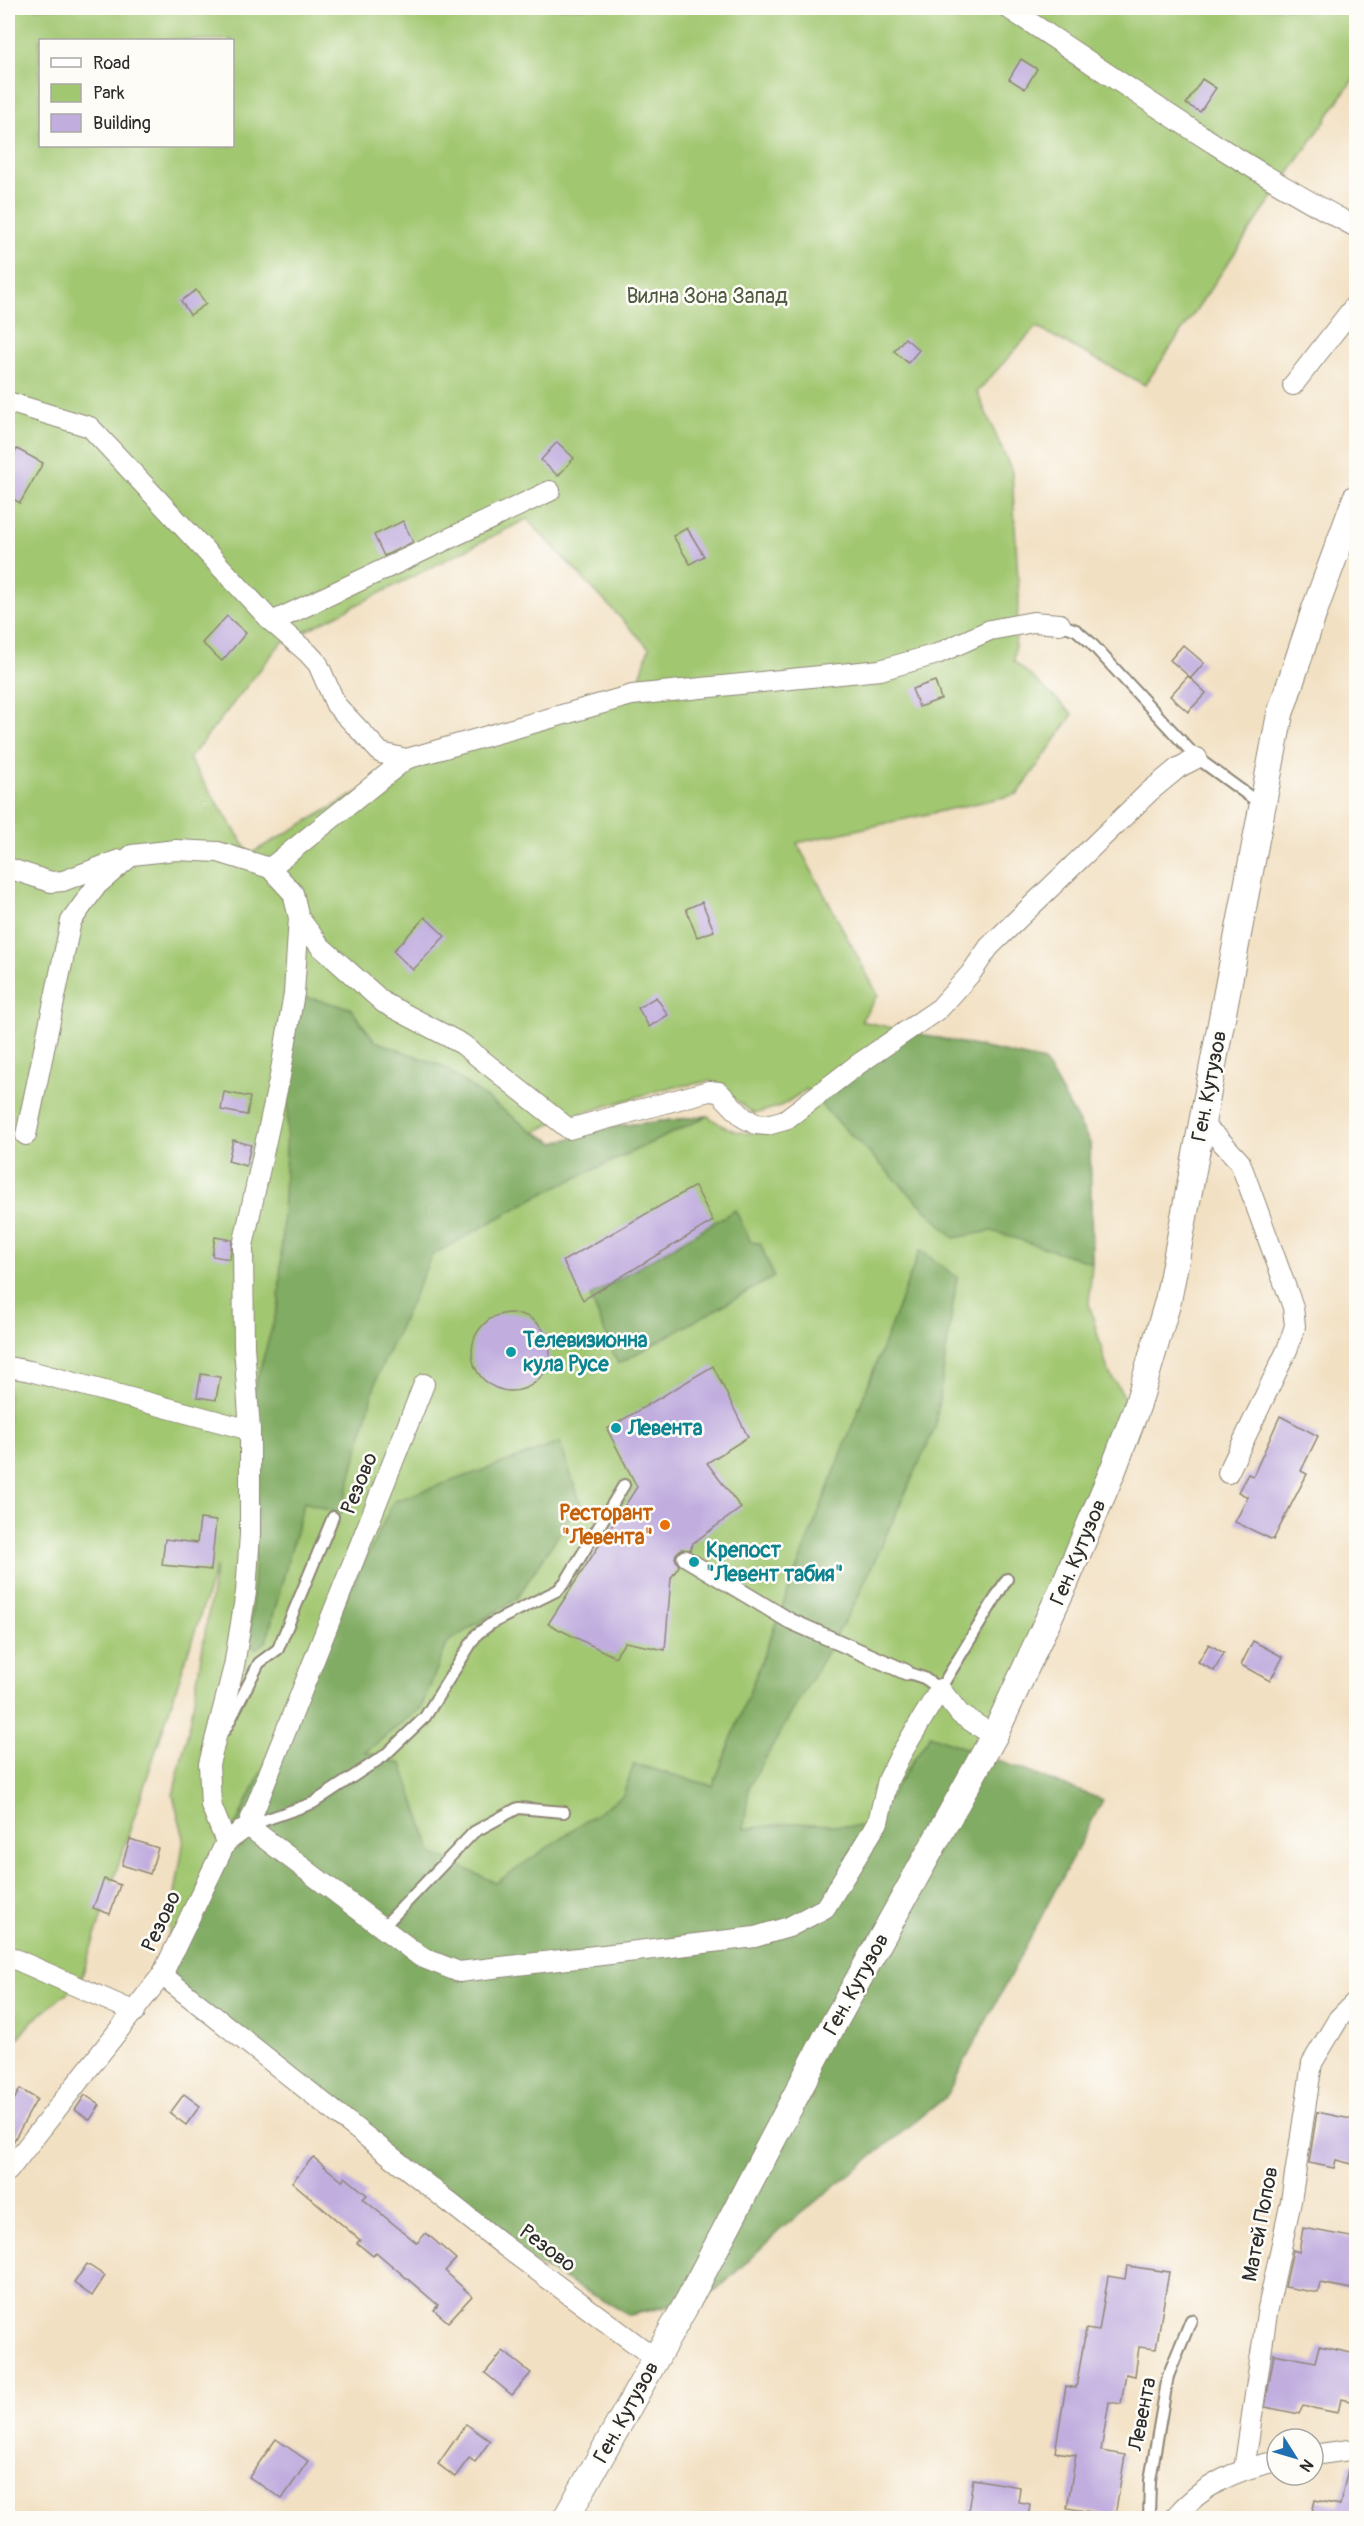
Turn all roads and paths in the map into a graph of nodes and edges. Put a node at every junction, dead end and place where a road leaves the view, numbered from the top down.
1 (1008, 8) edge
2 (1356, 228) edge
3 (1356, 304) edge
4 (1293, 385) dead end
5 (8, 402) edge
6 (550, 491) dead end
7 (1356, 498) edge
8 (272, 622) junction
9 (1060, 624) joint
10 (1197, 758) junction
11 (406, 759) junction
12 (1263, 806) junction
13 (132, 855) junction
14 (8, 868) edge
15 (270, 868) junction
16 (299, 918) junction
17 (1202, 1125) junction
18 (26, 1135) dead end
19 (8, 1367) edge
20 (424, 1384) dead end
21 (250, 1430) junction
22 (1228, 1473) dead end
23 (624, 1485) dead end
24 (333, 1517) dead end
25 (685, 1558) dead end
26 (1007, 1579) dead end
27 (906, 1672) joint
28 (940, 1689) junction
29 (994, 1736) junction
30 (209, 1764) junction
31 (564, 1812) dead end
32 (248, 1826) junction
33 (226, 1842) junction
34 (382, 1928) junction
35 (8, 1956) edge
36 (162, 1975) junction
37 (1356, 2001) edge
38 (135, 2012) junction
39 (8, 2171) edge
40 (1191, 2320) dead end
41 (656, 2359) junction
42 (1356, 2449) edge
43 (1325, 2453) edge
44 (1265, 2464) edge
45 (1244, 2470) junction
46 (566, 2518) edge
47 (1149, 2518) edge
48 (1174, 2518) edge

1 - 2 street
3 - 4 street
5 - 8 street
6 - 8 street
7 - 12 street, Ген. Кутузов
8 - 11 street
9 - 10 lane
9 - 11 street
10 - 12 lane
10 - 16 street
11 - 15 street
12 - 17 street, Ген. Кутузов
13 - 14 street
13 - 15 street
13 - 18 street
15 - 16 street
16 - 21 street
17 - 22 street
17 - 29 street, Ген. Кутузов
19 - 21 street
20 - 32 street, Резово
21 - 30 street
23 - 32 lane
24 - 30 lane
25 - 27 street
26 - 28 lane
27 - 28 lane
28 - 29 street
28 - 34 street
29 - 41 street, Ген. Кутузов
30 - 33 street
31 - 34 lane
32 - 33 street, Резово
32 - 34 street
33 - 36 street, Резово
35 - 38 street
36 - 38 street
36 - 41 street, Резово
37 - 45 street, Матей Попов
38 - 39 street
40 - 47 lane, Левента
41 - 46 street, Ген. Кутузов
42 - 43 street
44 - 45 street
45 - 48 street

